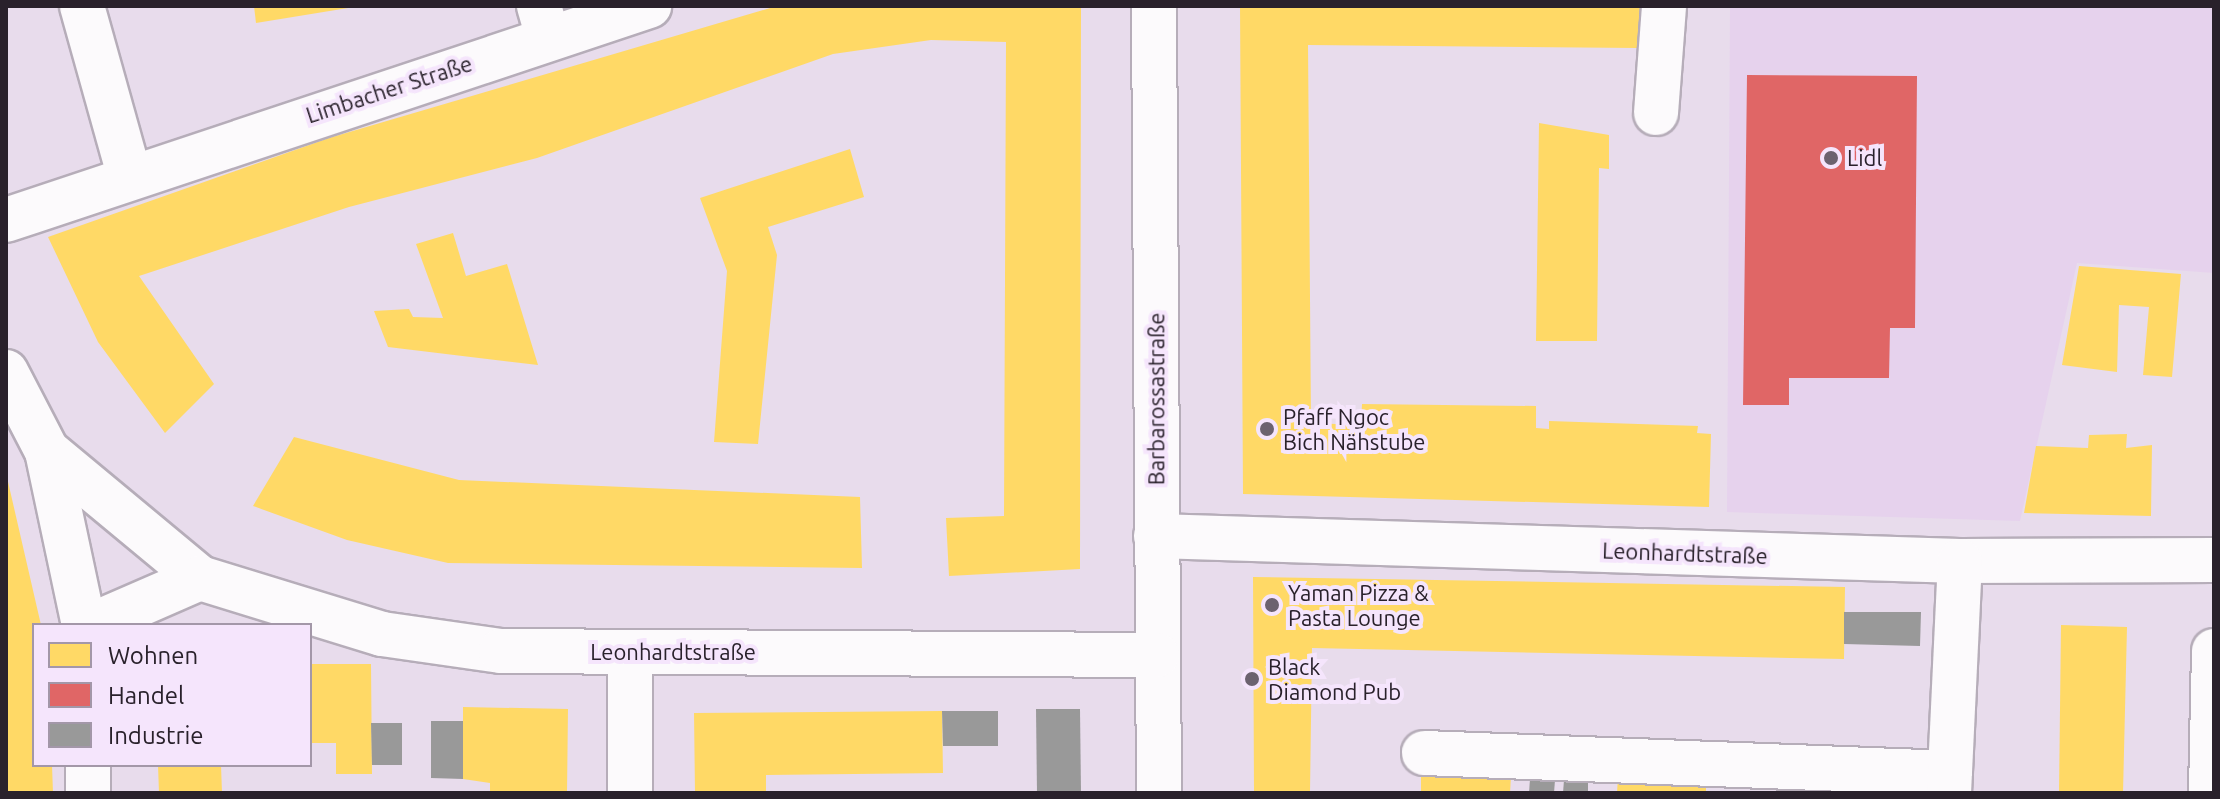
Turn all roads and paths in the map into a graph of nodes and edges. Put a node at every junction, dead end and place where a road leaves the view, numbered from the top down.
1 (82, 6) edge
2 (649, 6) edge
3 (1154, 6) edge
4 (1664, 6) edge
5 (544, 22) edge
6 (1656, 113) dead end
7 (124, 158) junction
8 (6, 220) edge
9 (6, 372) edge
10 (47, 451) junction
11 (1156, 536) junction
12 (2214, 560) edge
13 (1960, 561) junction
14 (200, 578) junction
15 (84, 623) edge
16 (97, 623) edge
17 (2214, 651) edge
18 (630, 654) junction
19 (1157, 655) junction
20 (1424, 753) dead end
21 (88, 767) edge
22 (1950, 783) edge
23 (88, 793) edge
24 (630, 793) edge
25 (1159, 793) edge
26 (2211, 793) edge

1 - 7 street
2 - 5 street, Limbacher Straße
3 - 11 street, Barbarossastraße
4 - 6 street
5 - 7 street, Limbacher Straße
7 - 8 street, Limbacher Straße
9 - 10 street
10 - 14 street, Leonhardtstraße
10 - 15 street
11 - 13 street, Leonhardtstraße
11 - 19 street, Barbarossastraße
12 - 13 street, Leonhardtstraße
13 - 22 street
14 - 16 street
14 - 18 street, Leonhardtstraße
17 - 26 street
18 - 19 street, Leonhardtstraße
18 - 24 street
19 - 25 street, Barbarossastraße
20 - 22 street
21 - 23 street

